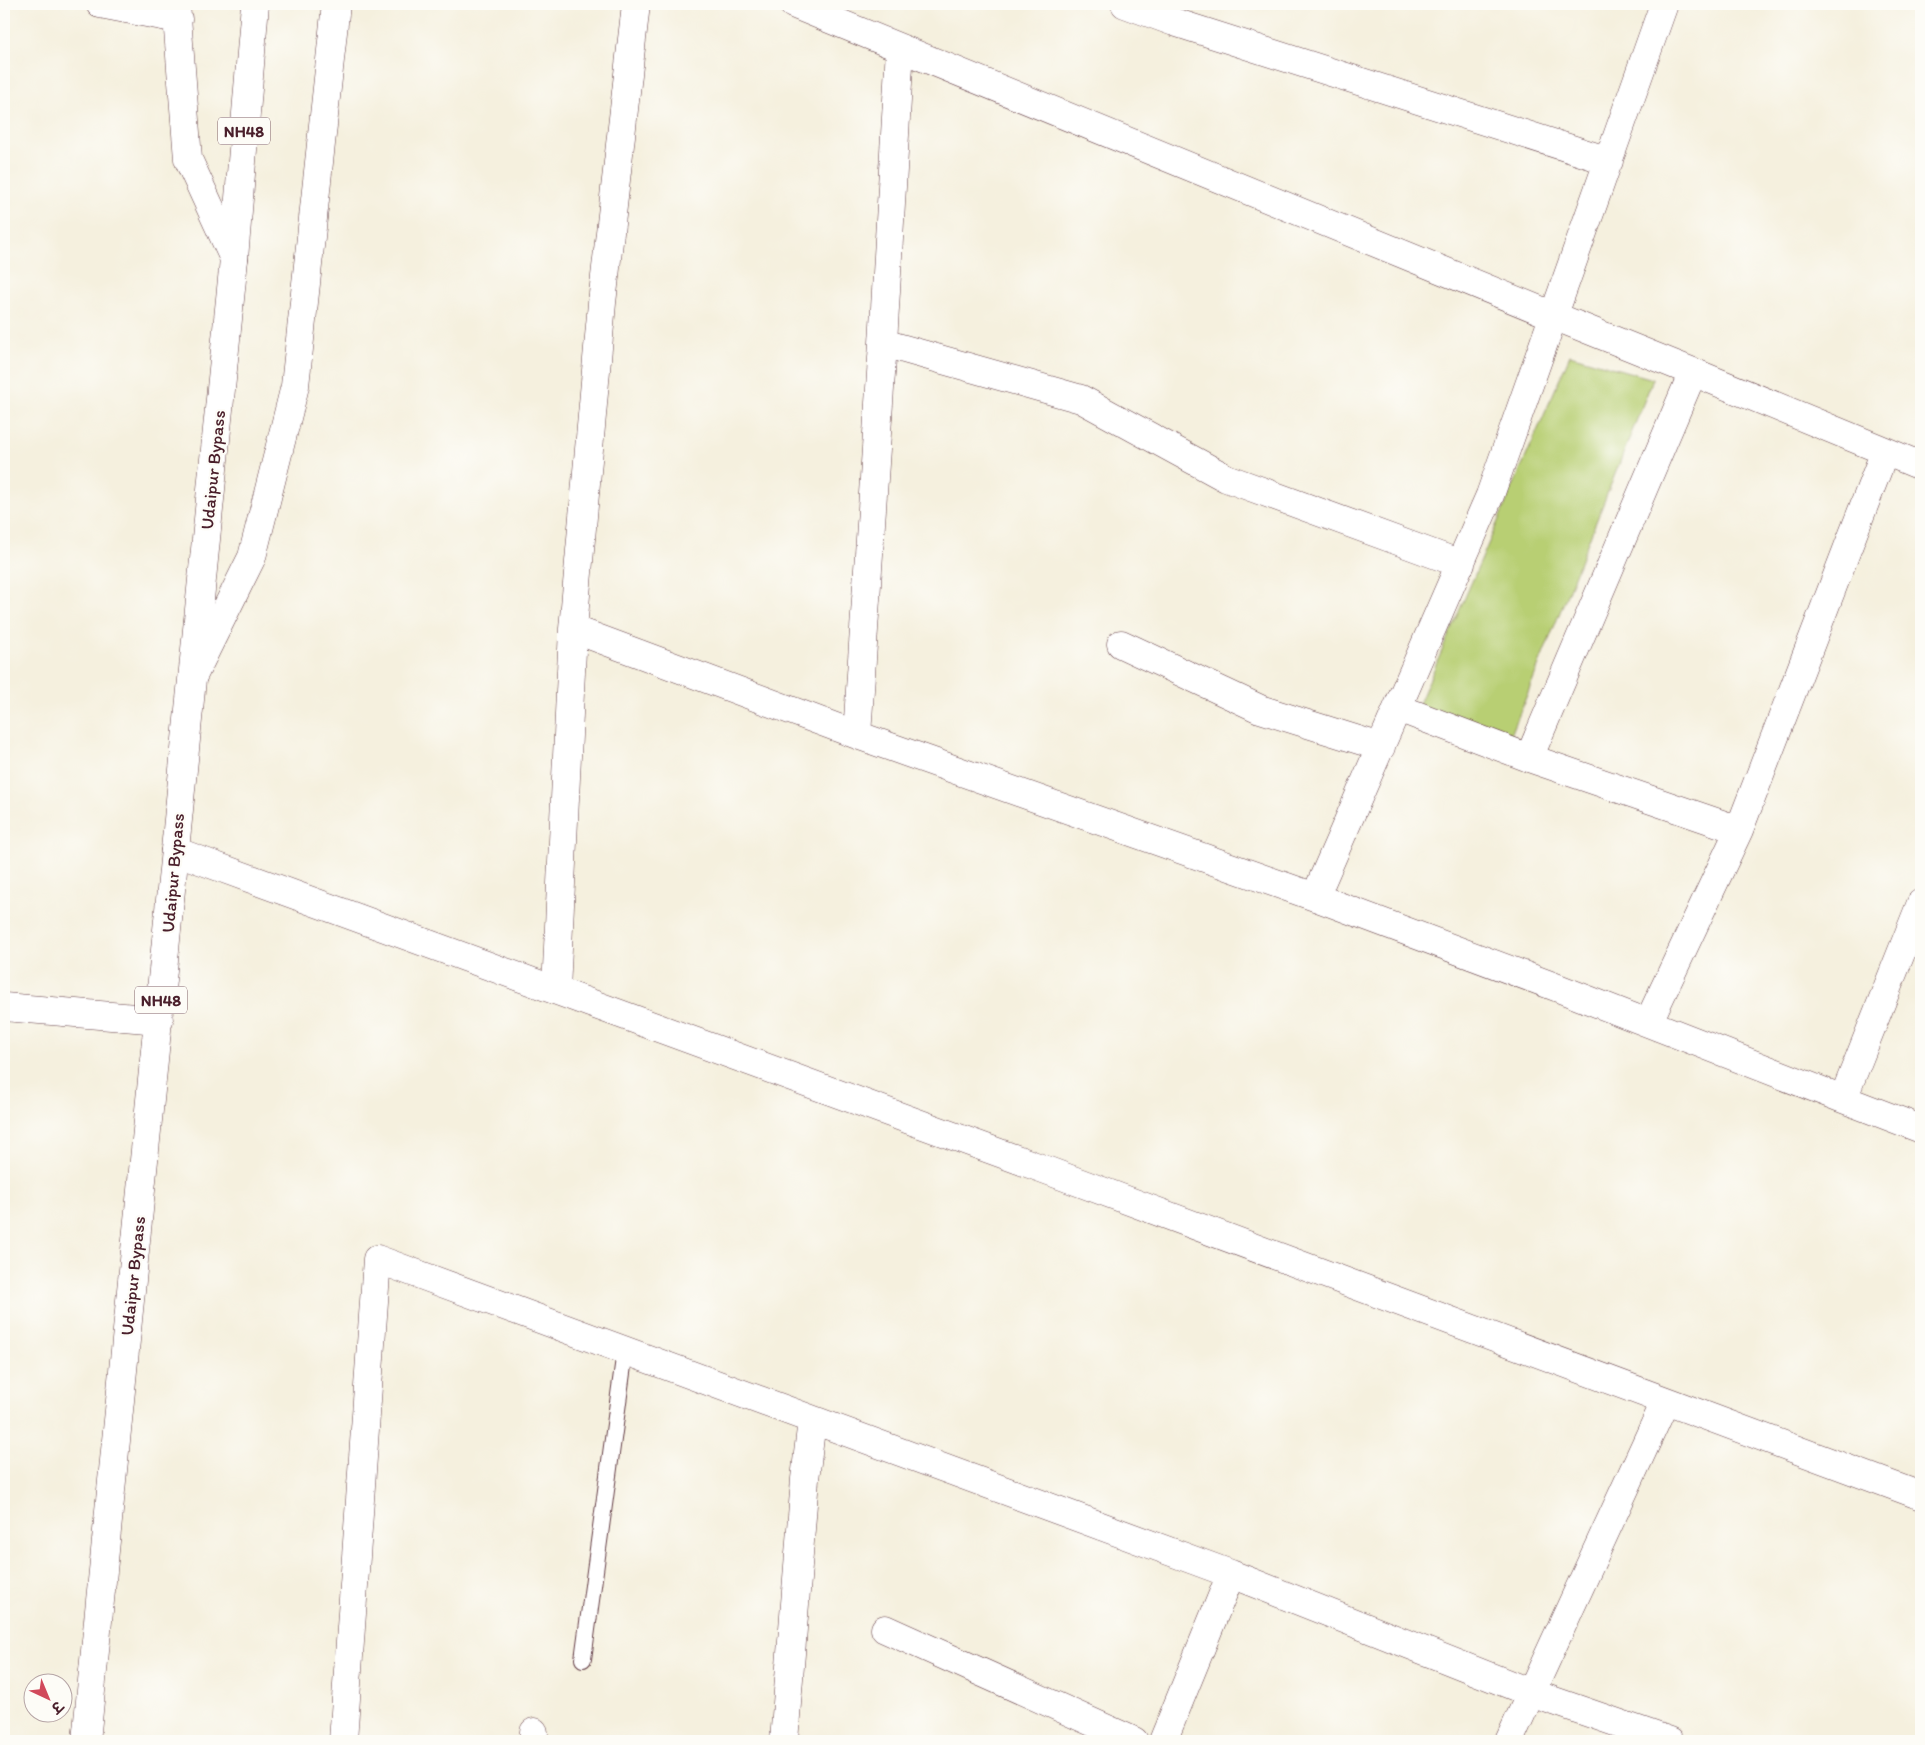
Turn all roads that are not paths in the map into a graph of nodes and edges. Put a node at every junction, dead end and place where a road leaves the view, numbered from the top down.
1 (100, 4) edge
2 (255, 4) edge
3 (336, 4) edge
4 (636, 4) edge
5 (793, 4) edge
6 (1125, 4) edge
7 (1664, 4) edge
8 (177, 12) edge
9 (850, 14) edge
10 (900, 48) junction
11 (1609, 161) junction
12 (234, 259) junction
13 (1554, 316) junction
14 (883, 343) junction
15 (1693, 372) junction
16 (1885, 451) junction
17 (1921, 466) edge
18 (1461, 564) junction
19 (573, 629) junction
20 (1121, 644) dead end
21 (192, 678) junction
22 (1398, 708) junction
23 (857, 735) junction
24 (1381, 747) junction
25 (1529, 758) junction
26 (1739, 830) junction
27 (175, 851) junction
28 (1315, 898) junction
29 (1921, 904) edge
30 (556, 990) junction
31 (4, 1007) edge
32 (159, 1020) junction
33 (1648, 1023) junction
34 (1844, 1100) junction
35 (1921, 1129) edge
36 (625, 1351) junction
37 (1665, 1402) junction
38 (812, 1420) junction
39 (1921, 1496) edge
40 (1231, 1574) junction
41 (886, 1629) dead end
42 (583, 1659) dead end
43 (1531, 1693) junction
44 (86, 1741) edge
45 (343, 1741) edge
46 (784, 1741) edge
47 (1134, 1741) edge
48 (1163, 1741) edge
49 (1509, 1741) edge
50 (1670, 1741) edge

1 - 8 main road
2 - 12 main road, Udaipur Bypass / NH48
3 - 21 main road
4 - 19 main road
5 - 9 main road
6 - 11 main road
7 - 11 main road
8 - 12 main road
9 - 10 main road
10 - 13 main road
10 - 14 main road
11 - 13 main road
12 - 21 main road, Udaipur Bypass / NH48
13 - 15 main road
13 - 18 main road
14 - 18 main road
14 - 23 main road
15 - 16 main road
15 - 25 main road
16 - 17 main road
16 - 26 main road
18 - 22 main road
19 - 23 main road
19 - 30 main road
20 - 24 main road
21 - 27 main road, Udaipur Bypass / NH48
22 - 24 main road
22 - 25 main road
23 - 28 main road
24 - 28 main road
25 - 26 main road
26 - 33 main road
27 - 30 main road
27 - 32 main road, Udaipur Bypass / NH48
28 - 33 main road
29 - 34 main road
30 - 37 main road
31 - 32 main road
32 - 44 main road, Udaipur Bypass / NH48
33 - 34 main road
34 - 35 main road
36 - 38 main road
36 - 42 lane
36 - 45 main road
37 - 39 main road
37 - 43 main road
38 - 40 main road
38 - 46 main road
40 - 43 main road
40 - 48 main road
41 - 47 main road
43 - 49 main road
43 - 50 main road

